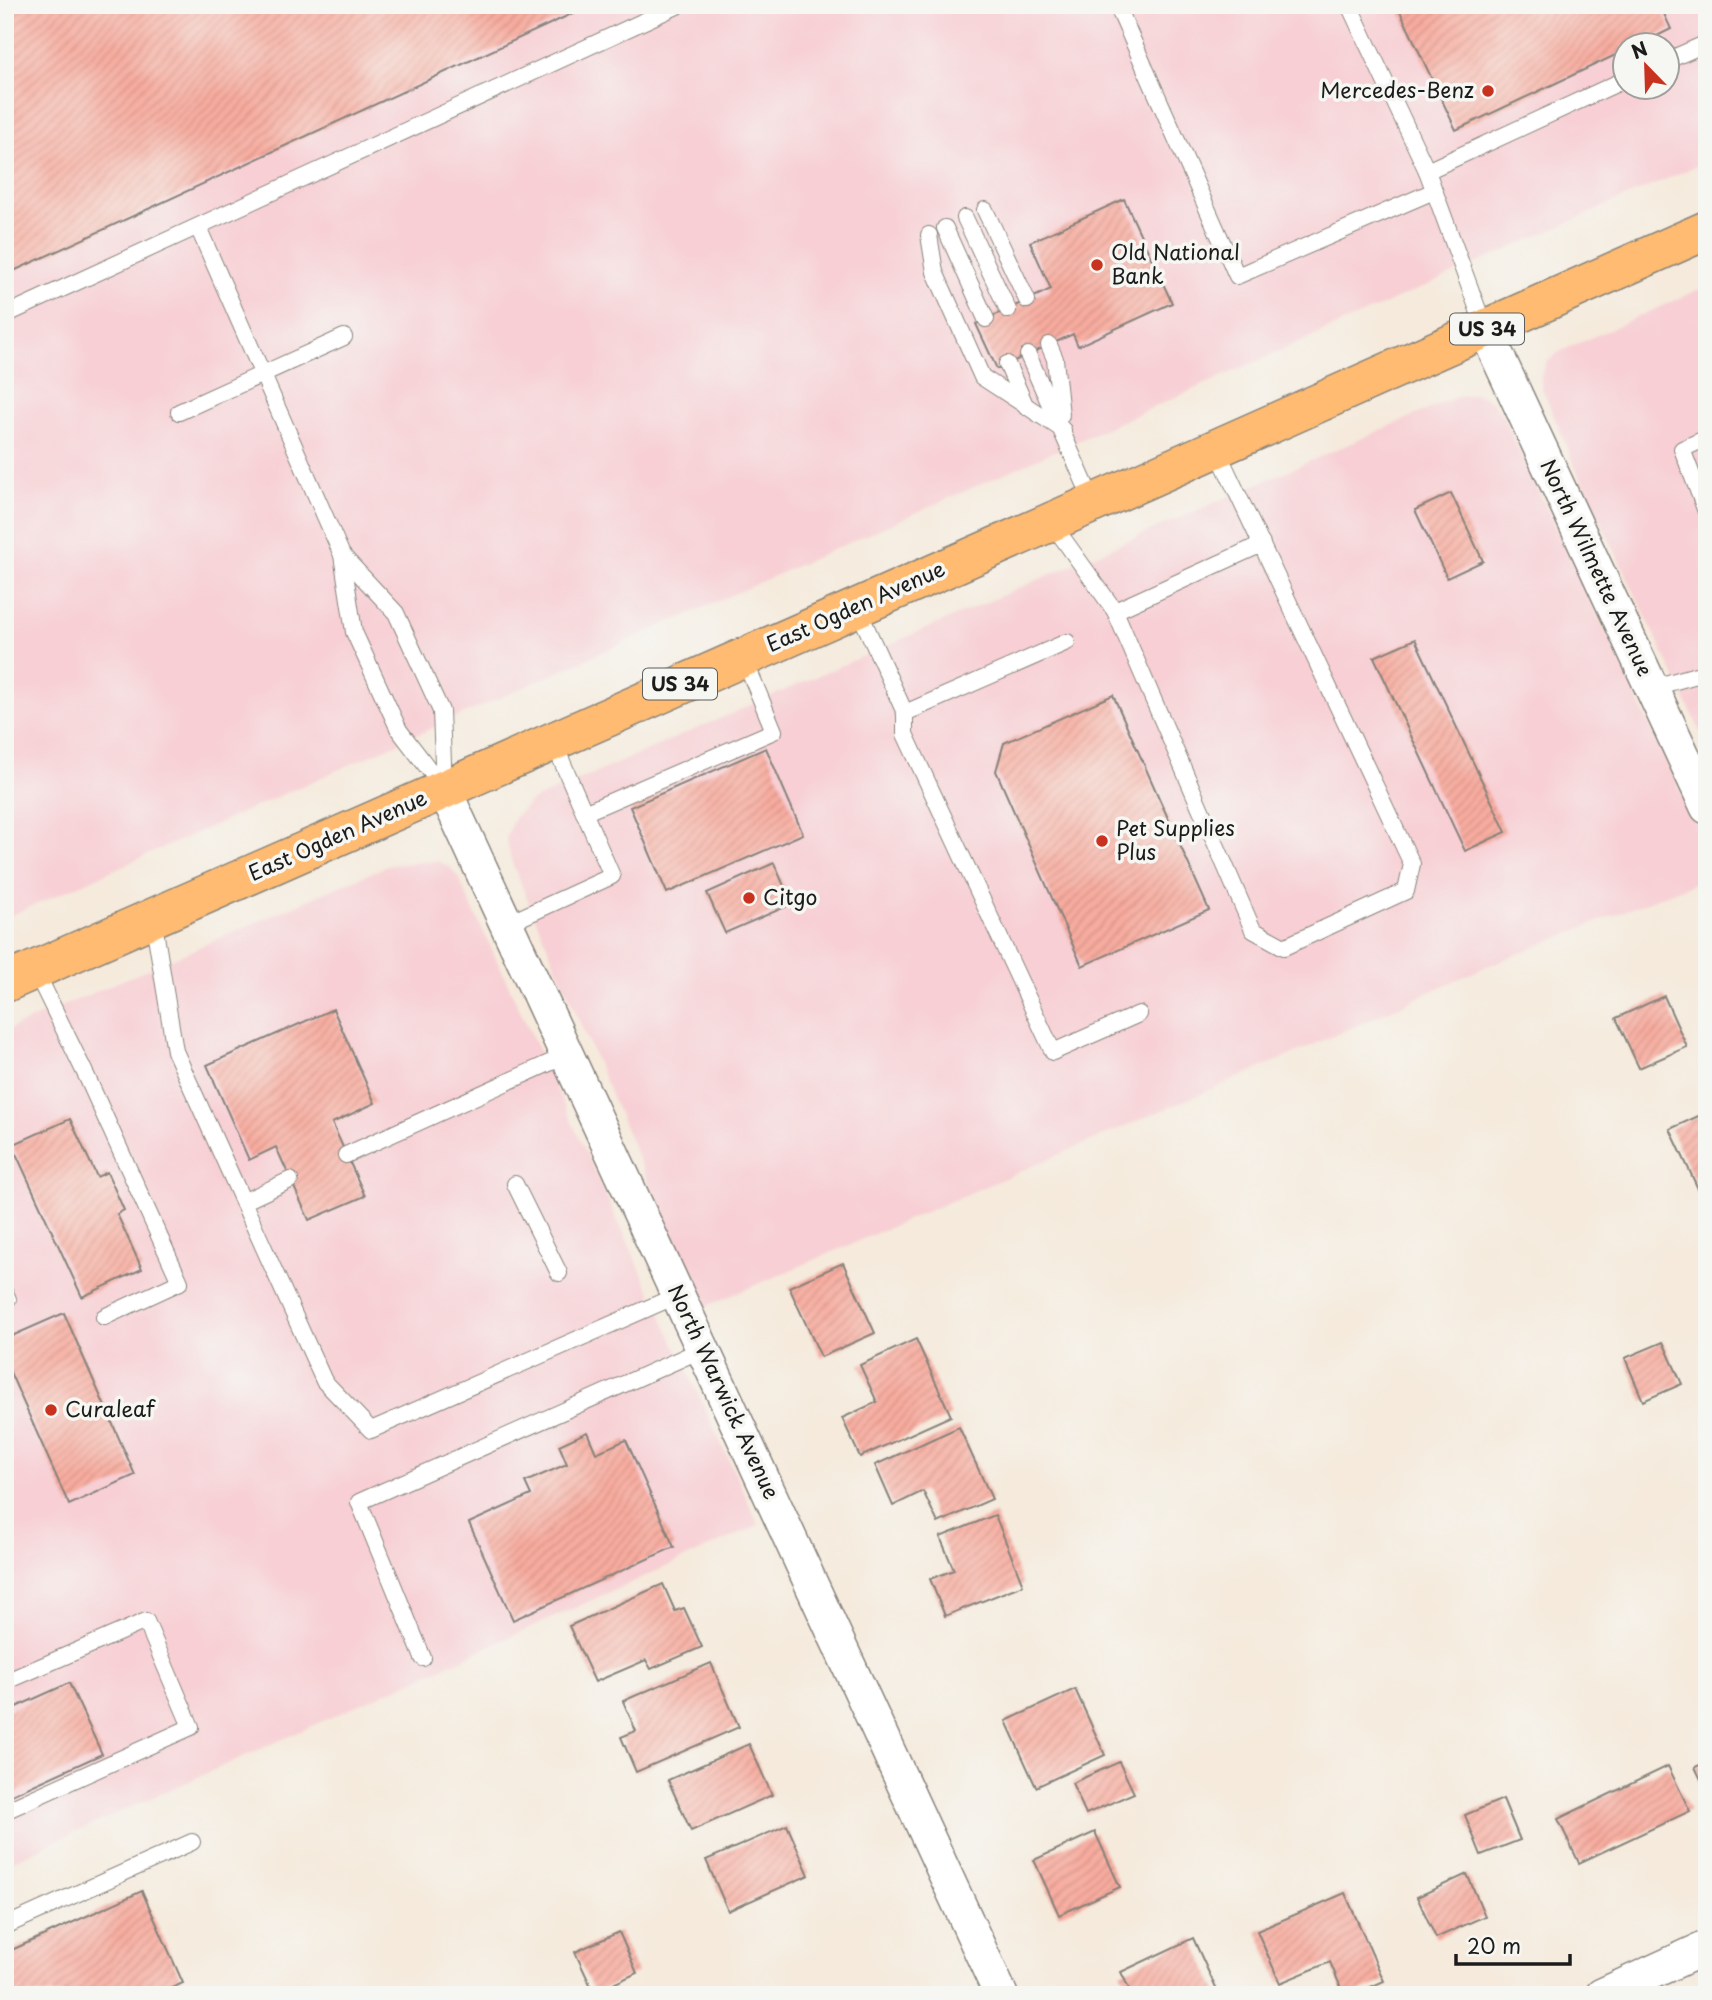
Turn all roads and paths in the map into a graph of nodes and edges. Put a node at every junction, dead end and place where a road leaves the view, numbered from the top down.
1 (679, 5) edge
2 (1117, 5) edge
3 (1349, 5) edge
4 (1707, 43) edge
5 (1680, 55) edge
6 (1610, 87) edge
7 (1427, 170) junction
8 (1434, 191) junction
9 (985, 209) dead end
10 (965, 218) dead end
11 (198, 227) junction
12 (945, 228) dead end
13 (1707, 230) edge
14 (929, 235) dead end
15 (1027, 300) dead end
16 (1008, 310) dead end
17 (5, 316) edge
18 (986, 319) dead end
19 (1485, 329) junction
20 (344, 337) dead end
21 (1049, 345) dead end
22 (1028, 355) dead end
23 (1007, 364) dead end
24 (263, 374) junction
25 (1027, 409) junction
26 (179, 411) dead end
27 (1063, 430) junction
28 (1707, 439) edge
29 (1216, 447) junction
30 (1093, 502) junction
31 (1707, 514) edge
32 (1051, 522) junction
33 (1262, 544) junction
34 (342, 555) junction
35 (857, 607) junction
36 (1115, 611) junction
37 (1067, 642) dead end
38 (743, 656) junction
39 (1707, 672) edge
40 (1651, 688) junction
41 (905, 713) junction
42 (553, 741) junction
43 (444, 789) junction
44 (1707, 807) edge
45 (584, 813) junction
46 (153, 917) junction
47 (507, 924) junction
48 (20, 976) edge
49 (1139, 1014) dead end
50 (567, 1055) junction
51 (346, 1155) dead end
52 (290, 1180) dead end
53 (515, 1184) dead end
54 (243, 1202) junction
55 (559, 1273) dead end
56 (678, 1295) junction
57 (104, 1317) dead end
58 (703, 1349) junction
59 (423, 1658) dead end
60 (5, 1682) edge
61 (5, 1811) edge
62 (192, 1842) dead end
63 (5, 1926) edge
64 (1707, 1947) edge
65 (1001, 1995) edge
66 (1602, 1995) edge

1 - 11 lane
2 - 8 lane
3 - 7 lane
4 - 5 lane
6 - 7 lane
7 - 8 lane
8 - 19 lane
9 - 15 lane
10 - 16 lane
11 - 17 lane
11 - 24 lane
12 - 18 lane
13 - 19 main road, East Ogden Avenue / US 34
14 - 25 lane
19 - 29 main road, East Ogden Avenue / US 34
19 - 40 street, North Wilmette Avenue
20 - 24 lane
21 - 27 lane
22 - 27 lane
23 - 25 lane
24 - 26 lane
24 - 34 lane
25 - 27 lane
27 - 30 lane
28 - 31 lane
29 - 30 main road, East Ogden Avenue / US 34
29 - 33 lane
30 - 32 main road, East Ogden Avenue / US 34
32 - 35 main road, East Ogden Avenue / US 34
32 - 36 lane
33 - 36 lane
33 - 36 lane
34 - 43 lane
34 - 43 lane
35 - 38 main road, East Ogden Avenue / US 34
35 - 41 lane
37 - 41 lane
38 - 42 main road, East Ogden Avenue / US 34
38 - 45 lane
39 - 40 lane
40 - 44 street, North Wilmette Avenue
41 - 49 lane
42 - 43 main road, East Ogden Avenue / US 34
42 - 45 lane
43 - 46 main road, East Ogden Avenue / US 34
43 - 47 street, North Warwick Avenue
45 - 47 lane
46 - 48 main road, East Ogden Avenue / US 34
46 - 54 lane
47 - 50 street, North Warwick Avenue
48 - 57 lane
50 - 51 lane
50 - 56 street, North Warwick Avenue
52 - 54 lane
53 - 55 lane
54 - 56 lane
56 - 58 street, North Warwick Avenue
58 - 59 lane
58 - 65 street, North Warwick Avenue
60 - 61 lane
62 - 63 lane
64 - 66 street

